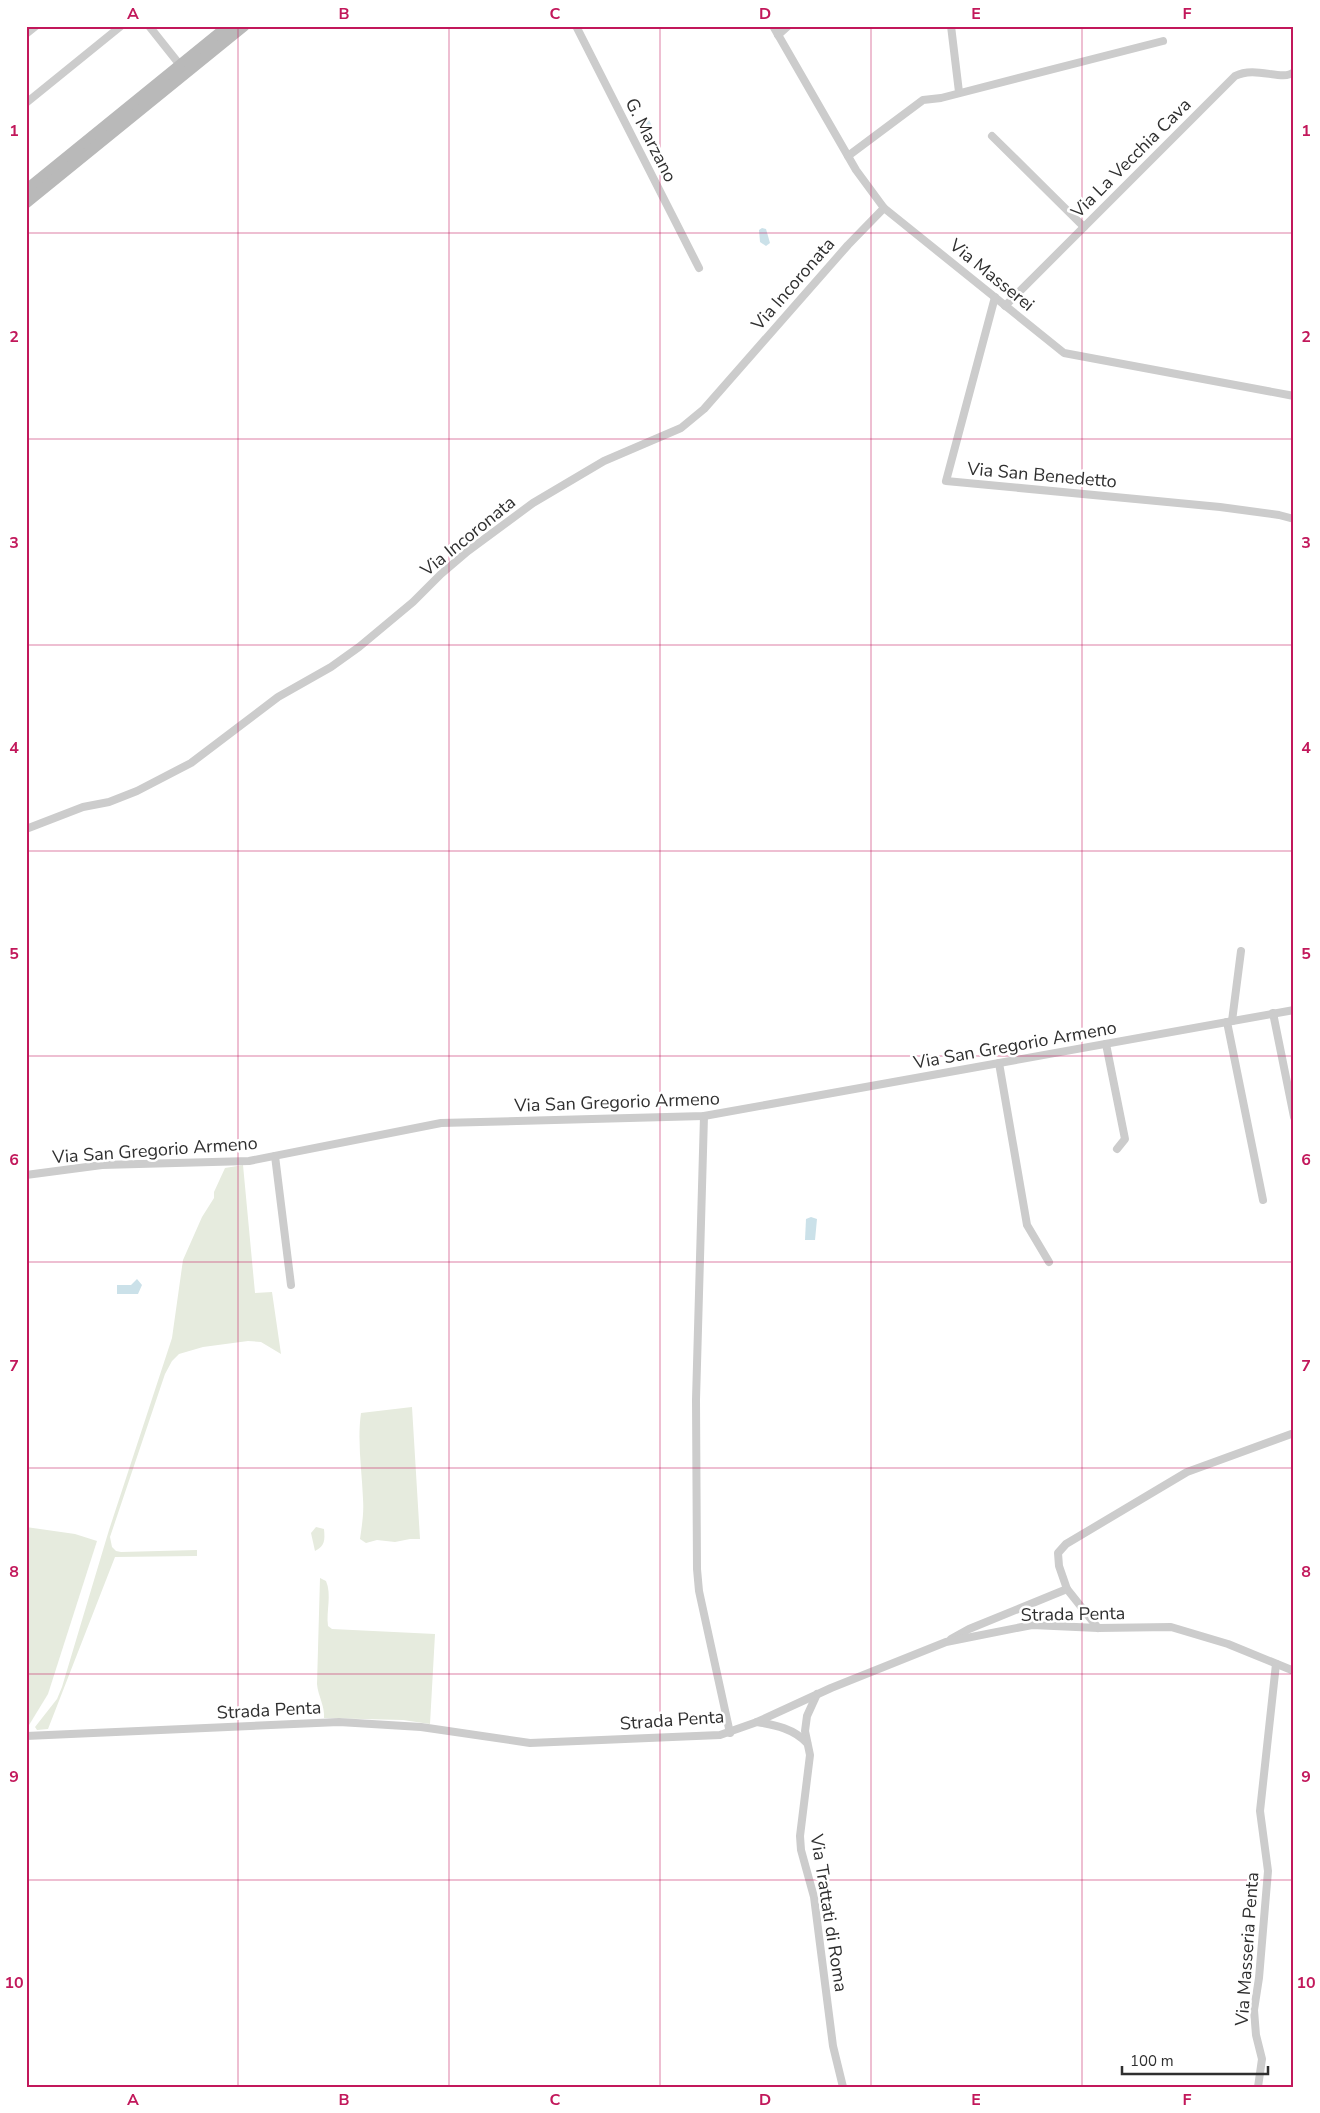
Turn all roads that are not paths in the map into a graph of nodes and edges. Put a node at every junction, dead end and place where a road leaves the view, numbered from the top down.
1 (36, 26) edge
2 (121, 26) edge
3 (149, 26) edge
4 (228, 26) edge
5 (244, 26) edge
6 (576, 26) edge
7 (773, 26) edge
8 (788, 26) edge
9 (951, 26) edge
10 (26, 34) edge
11 (778, 34) junction
12 (1162, 42) dead end
13 (180, 64) junction
14 (1294, 72) edge
15 (959, 92) junction
16 (26, 103) edge
17 (992, 136) dead end
18 (848, 156) junction
19 (26, 190) edge
20 (26, 202) edge
21 (884, 208) junction
22 (1084, 227) junction
23 (699, 268) dead end
24 (995, 297) junction
25 (1005, 306) junction
26 (1294, 396) edge
27 (1294, 519) edge
28 (26, 829) edge
29 (1241, 951) dead end
30 (1294, 1010) edge
31 (1273, 1014) junction
32 (1229, 1021) junction
33 (1106, 1044) junction
34 (999, 1063) junction
35 (704, 1116) junction
36 (1294, 1116) edge
37 (1117, 1149) dead end
38 (275, 1156) junction
39 (26, 1175) edge
40 (1263, 1200) dead end
41 (1049, 1262) dead end
42 (290, 1285) dead end
43 (1294, 1433) edge
44 (1067, 1589) junction
45 (1098, 1628) junction
46 (946, 1642) junction
47 (1276, 1664) junction
48 (1294, 1671) edge
49 (816, 1694) junction
50 (757, 1722) junction
51 (730, 1733) junction
52 (26, 1736) edge
53 (807, 1743) junction
54 (842, 2087) edge
55 (1258, 2087) edge

1 - 10 street
2 - 16 street
3 - 13 street
4 - 13 main road
5 - 20 main road
6 - 23 street, G. Marzano
7 - 11 street, Via Masserei
8 - 11 street
9 - 15 street
11 - 18 street, Via Masserei
12 - 15 street
13 - 19 main road
14 - 22 street, Via La Vecchia Cava
15 - 18 street
17 - 22 street
18 - 21 street, Via Masserei
21 - 24 street, Via Masserei
21 - 28 street, Via Incoronata
22 - 25 street, Via La Vecchia Cava
24 - 25 street, Via Masserei
24 - 27 street, Via San Benedetto
25 - 26 street, Via Masserei
29 - 32 street
30 - 31 street, Via San Gregorio Armeno
31 - 32 street, Via San Gregorio Armeno
31 - 36 street
32 - 33 street, Via San Gregorio Armeno
32 - 40 street
33 - 34 street, Via San Gregorio Armeno
33 - 37 street
34 - 35 street, Via San Gregorio Armeno
34 - 41 street
35 - 38 street, Via San Gregorio Armeno
35 - 51 street
38 - 39 street, Via San Gregorio Armeno
38 - 42 street
43 - 44 street
44 - 45 street
44 - 46 street
45 - 46 street, Strada Penta
45 - 47 street, Strada Penta
46 - 49 street, Strada Penta
47 - 48 street, Strada Penta
47 - 55 street, Via Masseria Penta
49 - 50 street, Strada Penta
49 - 53 street, Via Trattati di Roma
50 - 51 street, Strada Penta
50 - 53 street
51 - 52 street, Strada Penta
53 - 54 street, Via Trattati di Roma

